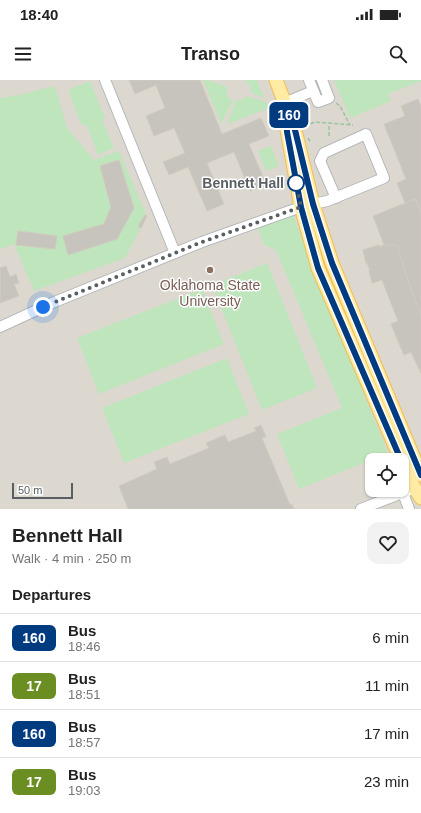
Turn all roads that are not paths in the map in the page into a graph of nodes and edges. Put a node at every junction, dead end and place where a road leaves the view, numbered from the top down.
1 (105, 80) edge
2 (276, 80) edge
3 (309, 80) edge
4 (322, 80) edge
5 (314, 91) junction
6 (285, 105) junction
7 (336, 198) junction
8 (307, 205) junction
9 (175, 253) junction
10 (0, 327) edge
11 (399, 453) edge
12 (421, 475) edge
13 (409, 479) edge
14 (413, 493) edge
15 (384, 505) edge
16 (361, 509) edge
17 (410, 509) edge

1 - 9 street
2 - 6 main road
3 - 5 street
4 - 5 street
5 - 6 street
6 - 8 main road
7 - 7 street
7 - 8 street
8 - 9 street
8 - 11 main road
8 - 12 main road
9 - 10 street
13 - 14 main road
14 - 15 street
14 - 17 street
15 - 16 street

